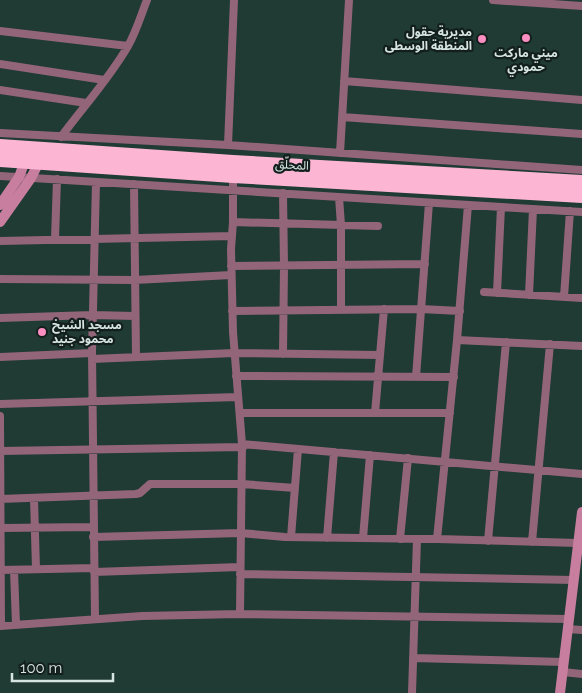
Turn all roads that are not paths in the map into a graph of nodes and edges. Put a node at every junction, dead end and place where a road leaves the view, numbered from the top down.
1 (147, 0) edge
2 (234, 0) edge
3 (349, 0) edge
4 (493, 0) edge
5 (498, 0) edge
6 (539, 1) edge
7 (579, 4) edge
8 (0, 31) edge
9 (128, 46) junction
10 (0, 64) edge
11 (104, 80) junction
12 (344, 81) junction
13 (0, 90) edge
14 (582, 100) edge
15 (86, 103) junction
16 (342, 117) junction
17 (0, 133) edge
18 (582, 134) edge
19 (61, 137) junction
20 (228, 145) junction
21 (0, 146) edge
22 (340, 153) junction
23 (0, 160) edge
24 (32, 161) junction
25 (582, 170) edge
26 (0, 176) edge
27 (19, 177) junction
28 (31, 178) junction
29 (57, 179) junction
30 (96, 182) junction
31 (582, 182) edge
32 (232, 183) junction
33 (134, 184) junction
34 (283, 193) junction
35 (582, 196) edge
36 (339, 197) junction
37 (429, 202) junction
38 (0, 205) edge
39 (468, 205) junction
40 (501, 207) junction
41 (533, 209) junction
42 (570, 211) junction
43 (582, 212) edge
44 (0, 222) edge
45 (233, 222) junction
46 (284, 222) junction
47 (341, 225) junction
48 (378, 226) dead end
49 (232, 236) junction
50 (94, 238) junction
51 (134, 238) junction
52 (55, 239) junction
53 (0, 241) edge
54 (425, 264) junction
55 (341, 265) junction
56 (231, 266) junction
57 (284, 266) junction
58 (231, 275) junction
59 (0, 278) edge
60 (93, 279) junction
61 (135, 280) junction
62 (484, 292) dead end
63 (496, 293) junction
64 (529, 295) junction
65 (564, 297) junction
66 (582, 298) edge
67 (384, 309) junction
68 (421, 309) junction
69 (284, 310) junction
70 (341, 310) junction
71 (460, 310) junction
72 (232, 311) junction
73 (92, 315) junction
74 (136, 316) junction
75 (0, 318) edge
76 (457, 340) junction
77 (506, 342) junction
78 (550, 344) junction
79 (582, 346) edge
80 (234, 353) junction
81 (283, 354) junction
82 (380, 355) junction
83 (92, 356) junction
84 (0, 357) edge
85 (136, 357) junction
86 (236, 376) junction
87 (378, 377) junction
88 (416, 377) junction
89 (454, 377) junction
90 (238, 397) junction
91 (92, 401) junction
92 (0, 404) edge
93 (240, 413) junction
94 (375, 413) junction
95 (450, 413) junction
96 (0, 416) edge
97 (242, 445) junction
98 (92, 449) junction
99 (298, 449) junction
100 (0, 451) edge
101 (334, 452) junction
102 (370, 455) junction
103 (408, 458) junction
104 (445, 462) junction
105 (496, 466) junction
106 (538, 470) junction
107 (582, 474) edge
108 (0, 476) edge
109 (242, 484) junction
110 (295, 488) junction
111 (92, 497) junction
112 (34, 498) junction
113 (0, 500) edge
114 (582, 512) edge
115 (0, 515) edge
116 (582, 516) edge
117 (93, 527) junction
118 (0, 528) edge
119 (36, 528) junction
120 (241, 533) junction
121 (93, 537) junction
122 (291, 537) junction
123 (327, 538) junction
124 (363, 538) junction
125 (400, 539) junction
126 (417, 539) junction
127 (437, 539) junction
128 (488, 541) junction
129 (532, 542) junction
130 (578, 543) junction
131 (0, 552) edge
132 (579, 555) edge
133 (36, 569) junction
134 (1, 570) edge
135 (14, 570) junction
136 (94, 570) junction
137 (240, 570) junction
138 (416, 576) junction
139 (576, 588) edge
140 (0, 591) edge
141 (240, 614) junction
142 (414, 616) junction
143 (95, 619) junction
144 (569, 624) junction
145 (16, 625) junction
146 (1, 626) edge
147 (582, 630) edge
148 (413, 658) junction
149 (564, 667) junction
150 (582, 674) edge
151 (412, 693) edge
152 (560, 693) edge

1 - 9 street
2 - 20 street
3 - 12 street
4 - 5 street
5 - 6 street
6 - 7 street
8 - 9 street
9 - 11 street
10 - 11 street
11 - 15 street
12 - 14 street
12 - 16 street
13 - 15 street
15 - 19 street
16 - 18 street
16 - 22 street
17 - 19 street
19 - 20 street
20 - 22 street
21 - 31 highway, المحلّق
22 - 25 street
23 - 24 highway, المحلّق
24 - 27 street
24 - 28 street
24 - 32 highway, المحلّق
26 - 27 street
27 - 28 street
27 - 38 street
28 - 29 street
28 - 44 street
29 - 30 street
29 - 52 street
30 - 33 street
30 - 50 street
32 - 33 street
32 - 34 street
32 - 35 highway, المحلّق
32 - 45 street
33 - 51 street
34 - 36 street
34 - 46 street
36 - 37 street
36 - 47 street
37 - 39 street
37 - 54 street
39 - 40 street
39 - 71 street
40 - 41 street
40 - 63 street
41 - 42 street
41 - 64 street
42 - 43 street
42 - 65 street
45 - 46 street
45 - 49 street
46 - 47 street
46 - 57 street
47 - 48 street
47 - 55 street
49 - 51 street
49 - 56 street
50 - 51 street
50 - 52 street
50 - 60 street
51 - 61 street
52 - 53 street
54 - 55 street
54 - 68 street
55 - 57 street
55 - 70 street
56 - 57 street
56 - 58 street
57 - 69 street
58 - 61 street
58 - 72 street
59 - 60 street
60 - 61 street
60 - 73 street
61 - 74 street
62 - 63 street
63 - 64 street
64 - 65 street
65 - 66 street
67 - 68 street
67 - 70 street
67 - 82 street
68 - 71 street
68 - 88 street
69 - 70 street
69 - 72 street
69 - 81 street
71 - 76 street
72 - 80 street
73 - 74 street
73 - 75 street
73 - 83 street
74 - 85 street
76 - 77 street
76 - 89 street
77 - 78 street
77 - 105 street
78 - 79 street
78 - 106 street
80 - 81 street
80 - 85 street
80 - 86 street
81 - 82 street
82 - 87 street
83 - 84 street
83 - 85 street
83 - 91 street
86 - 87 street
86 - 90 street
87 - 88 street
87 - 94 street
88 - 89 street
89 - 95 street
90 - 91 street
90 - 93 street
91 - 92 street
91 - 98 street
93 - 94 street
93 - 97 street
94 - 95 street
95 - 104 street
96 - 100 street
97 - 98 street
97 - 99 street
97 - 109 street
98 - 100 street
98 - 111 street
99 - 101 street
99 - 110 street
100 - 108 street
101 - 102 street
101 - 123 street
102 - 103 street
102 - 124 street
103 - 104 street
103 - 125 street
104 - 105 street
104 - 127 street
105 - 106 street
105 - 128 street
106 - 107 street
106 - 129 street
108 - 113 street
109 - 110 street
109 - 111 street
109 - 120 street
110 - 122 street
111 - 112 street
111 - 117 street
112 - 113 street
112 - 119 street
113 - 115 street
114 - 116 street
115 - 118 street
116 - 130 street
117 - 119 street
117 - 121 street
118 - 119 street
118 - 131 street
119 - 133 street
120 - 121 street
120 - 122 street
120 - 137 street
121 - 136 street
122 - 123 street
123 - 124 street
124 - 125 street
125 - 126 street
126 - 127 street
126 - 138 street
127 - 128 street
128 - 129 street
129 - 130 street
130 - 132 street
131 - 134 street
132 - 139 street
133 - 135 street
133 - 136 street
134 - 135 street
134 - 140 street
135 - 145 street
136 - 137 street
136 - 143 street
137 - 138 street
137 - 141 street
138 - 139 street
138 - 142 street
139 - 144 street
140 - 146 street
141 - 142 street
141 - 143 street
142 - 144 street
142 - 148 street
143 - 145 street
144 - 147 street
144 - 149 street
145 - 146 street
148 - 149 street
148 - 151 street
149 - 150 street
149 - 152 street

